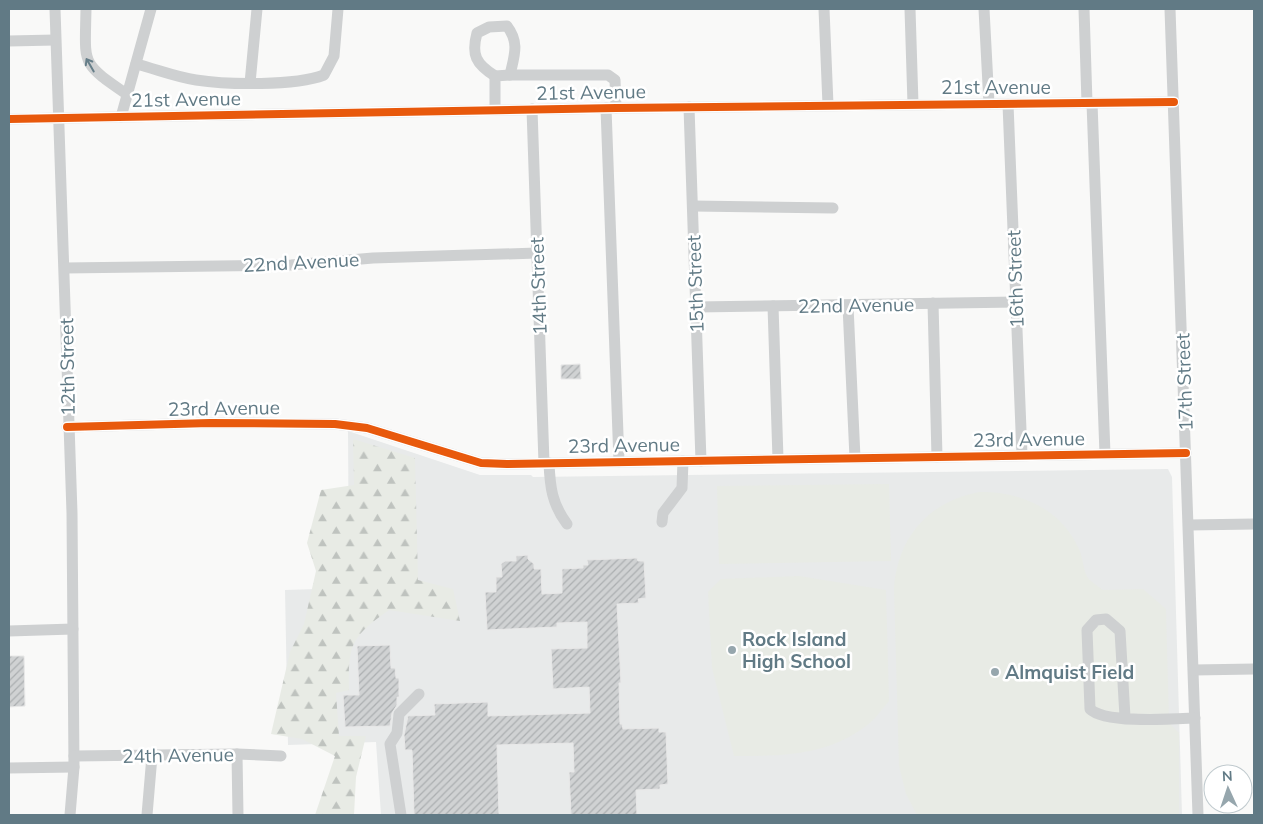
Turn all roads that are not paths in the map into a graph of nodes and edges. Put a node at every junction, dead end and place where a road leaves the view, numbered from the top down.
1 (55, 9) edge
2 (86, 9) edge
3 (151, 9) edge
4 (258, 9) edge
5 (338, 9) edge
6 (824, 9) edge
7 (910, 9) edge
8 (984, 9) edge
9 (1084, 9) edge
10 (1170, 9) edge
11 (9, 40) edge
12 (55, 40) junction
13 (136, 64) junction
14 (510, 75) junction
15 (495, 76) junction
16 (250, 83) junction
17 (128, 95) junction
18 (1174, 102) junction
19 (1089, 103) junction
20 (913, 104) junction
21 (989, 104) junction
22 (1008, 104) junction
23 (828, 105) junction
24 (689, 107) junction
25 (611, 108) junction
26 (532, 109) junction
27 (496, 110) junction
28 (121, 117) junction
29 (60, 118) junction
30 (9, 119) edge
31 (692, 206) junction
32 (833, 208) dead end
33 (537, 253) junction
34 (65, 268) junction
35 (1016, 302) junction
36 (933, 303) junction
37 (696, 306) junction
38 (773, 306) junction
39 (848, 306) junction
40 (68, 428) junction
41 (1186, 453) junction
42 (1105, 454) junction
43 (1022, 455) junction
44 (937, 457) junction
45 (855, 458) junction
46 (778, 459) junction
47 (683, 461) junction
48 (701, 461) junction
49 (618, 462) junction
50 (546, 463) junction
51 (662, 522) dead end
52 (567, 524) dead end
53 (1254, 524) edge
54 (1189, 525) junction
55 (73, 629) junction
56 (9, 631) edge
57 (1254, 669) edge
58 (1194, 670) junction
59 (419, 694) dead end
60 (1125, 717) junction
61 (1195, 718) junction
62 (236, 754) junction
63 (152, 756) junction
64 (281, 756) dead end
65 (74, 761) junction
66 (9, 768) edge
67 (70, 815) edge
68 (147, 815) edge
69 (238, 815) edge
70 (401, 815) edge
71 (1198, 815) edge

1 - 12 street, 12th Street
17 -> 2 street
3 - 13 street
4 - 16 street
5 - 16 street
6 - 23 street
7 - 20 street
8 - 21 street
9 - 19 street
10 - 18 street, 17th Street
11 - 12 street
12 - 29 street, 12th Street
13 - 16 street
13 - 17 street
14 - 15 street
14 - 15 street
14 - 25 street
15 - 27 street
17 - 28 street
18 - 19 street, 21st Avenue
18 - 41 street, 17th Street
19 - 22 street, 21st Avenue
19 - 42 street
20 - 21 street, 21st Avenue
20 - 23 street, 21st Avenue
21 - 22 street, 21st Avenue
22 - 35 street, 16th Street
23 - 24 street, 21st Avenue
24 - 25 street, 21st Avenue
24 - 31 street, 15th Street
25 - 26 street, 21st Avenue
25 - 49 street
26 - 27 street, 21st Avenue
26 - 33 street, 14th Street
27 - 28 street, 21st Avenue
28 - 29 street, 21st Avenue
29 - 30 street, 21st Avenue
29 - 34 street, 12th Street
31 - 32 street
31 - 37 street, 15th Street
33 - 34 street, 22nd Avenue
33 - 50 street, 14th Street
34 - 40 street, 12th Street
35 - 36 street, 22nd Avenue
35 - 43 street, 16th Street
36 - 39 street, 22nd Avenue
36 - 44 street
37 - 38 street, 22nd Avenue
37 - 48 street, 15th Street
38 - 39 street, 22nd Avenue
38 - 46 street
39 - 45 street
40 - 50 street, 23rd Avenue
40 - 55 street, 12th Street
41 - 42 street, 23rd Avenue
41 - 54 street, 17th Street
42 - 43 street, 23rd Avenue
43 - 44 street, 23rd Avenue
44 - 45 street, 23rd Avenue
45 - 46 street, 23rd Avenue
46 - 48 street, 23rd Avenue
47 - 48 street, 23rd Avenue
47 - 49 street, 23rd Avenue
47 - 51 street
49 - 50 street, 23rd Avenue
50 - 52 street, 14th Street
53 - 54 street
54 - 58 street, 17th Street
55 - 56 street
55 - 65 street, 12th Street
57 - 58 street
58 - 61 street, 17th Street
59 - 70 street
60 - 60 street
60 - 61 street
61 - 71 street, 17th Street
62 - 63 street, 24th Avenue
62 - 64 street, 24th Avenue
62 - 69 street
63 - 65 street, 24th Avenue
63 - 68 street
65 - 66 street, 24th Avenue
65 - 67 street, 12th Street

